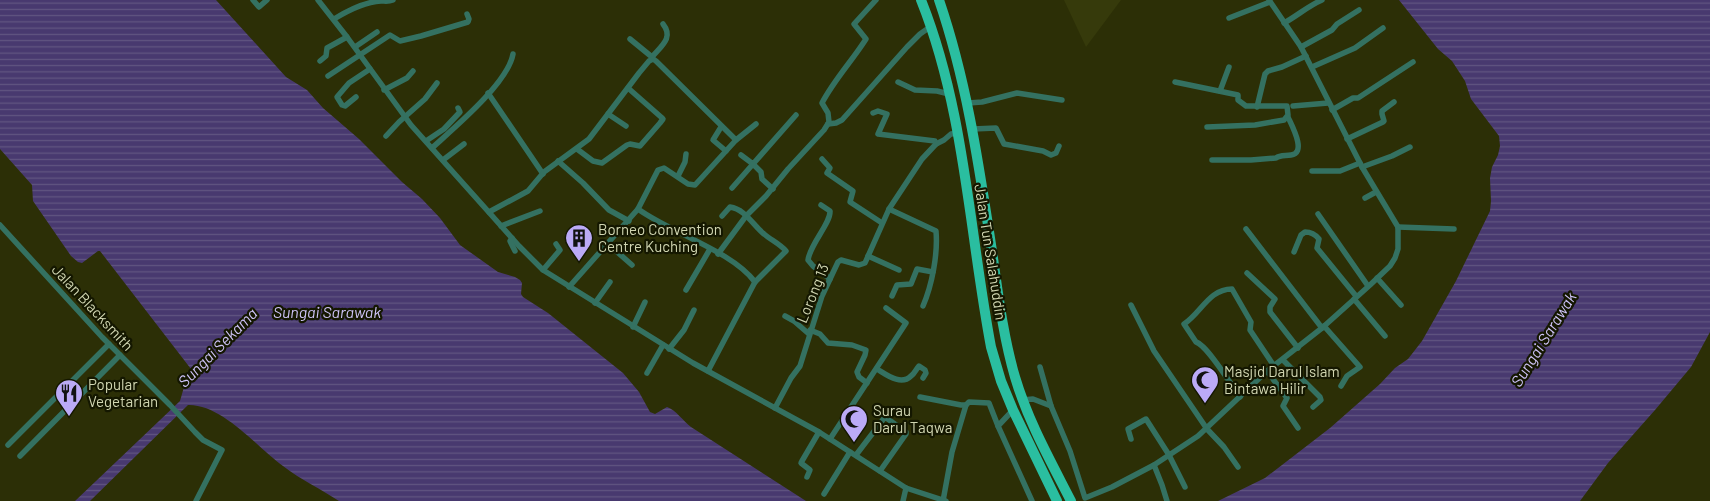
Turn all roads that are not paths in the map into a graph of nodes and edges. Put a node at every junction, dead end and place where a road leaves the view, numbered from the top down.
1 (253, 0) edge
2 (267, 0) edge
3 (318, 0) edge
4 (393, 0) edge
5 (876, 0) edge
6 (921, 0) edge
7 (939, 0) edge
8 (1322, 0) edge
9 (1269, 1) edge
10 (1359, 10) dead end
11 (467, 14) dead end
12 (1229, 18) dead end
13 (334, 19) junction
14 (1284, 23) junction
15 (663, 24) dead end
16 (930, 27) junction
17 (1383, 28) dead end
18 (377, 32) dead end
19 (347, 37) junction
20 (630, 39) dead end
21 (354, 47) junction
22 (1301, 47) junction
23 (360, 54) junction
24 (513, 54) dead end
25 (1306, 56) junction
26 (653, 58) junction
27 (320, 61) dead end
28 (1413, 62) dead end
29 (1229, 67) dead end
30 (1312, 67) junction
31 (370, 69) junction
32 (413, 71) dead end
33 (328, 76) dead end
34 (898, 82) dead end
35 (1175, 82) dead end
36 (437, 83) dead end
37 (628, 88) junction
38 (384, 90) junction
39 (1220, 91) junction
40 (488, 93) junction
41 (949, 94) junction
42 (356, 97) dead end
43 (1062, 100) dead end
44 (968, 102) junction
45 (1394, 102) dead end
46 (1328, 103) junction
47 (1257, 106) junction
48 (1293, 106) dead end
49 (458, 108) dead end
50 (1332, 110) junction
51 (873, 113) dead end
52 (608, 114) junction
53 (796, 115) dead end
54 (1288, 117) junction
55 (405, 118) junction
56 (756, 124) dead end
57 (828, 124) junction
58 (626, 126) dead end
59 (722, 127) junction
60 (1207, 127) dead end
61 (973, 129) junction
62 (958, 133) junction
63 (386, 136) dead end
64 (1347, 139) junction
65 (736, 140) junction
66 (426, 141) junction
67 (938, 143) junction
68 (464, 144) dead end
69 (1059, 146) dead end
70 (1410, 147) dead end
71 (432, 148) junction
72 (577, 149) junction
73 (726, 151) junction
74 (686, 154) dead end
75 (742, 155) dead end
76 (443, 160) junction
77 (822, 160) dead end
78 (1212, 160) dead end
79 (558, 161) junction
80 (753, 164) junction
81 (1361, 165) junction
82 (1312, 171) dead end
83 (543, 174) junction
84 (678, 176) junction
85 (732, 188) dead end
86 (773, 189) junction
87 (1376, 192) junction
88 (1365, 198) dead end
89 (821, 204) dead end
90 (638, 209) junction
91 (889, 209) junction
92 (540, 211) dead end
93 (489, 212) junction
94 (1318, 214) dead end
95 (722, 216) dead end
96 (746, 216) junction
97 (629, 221) junction
98 (882, 223) junction
99 (0, 225) edge
100 (501, 226) junction
101 (1398, 227) junction
102 (1246, 229) dead end
103 (1454, 229) dead end
104 (512, 238) junction
105 (607, 243) junction
106 (556, 244) dead end
107 (710, 249) junction
108 (515, 251) dead end
109 (1294, 252) dead end
110 (718, 254) junction
111 (868, 256) junction
112 (632, 265) dead end
113 (543, 270) junction
114 (899, 270) dead end
115 (933, 272) junction
116 (1247, 273) dead end
117 (1377, 278) junction
118 (830, 279) junction
119 (610, 282) dead end
120 (755, 282) junction
121 (1368, 286) junction
122 (569, 287) junction
123 (686, 290) dead end
124 (892, 296) dead end
125 (1355, 297) junction
126 (645, 302) dead end
127 (595, 303) junction
128 (1131, 305) dead end
129 (1401, 305) dead end
130 (923, 306) dead end
131 (886, 308) dead end
132 (694, 310) dead end
133 (785, 316) dead end
134 (633, 327) junction
135 (1323, 327) junction
136 (810, 332) junction
137 (1385, 336) dead end
138 (109, 344) junction
139 (663, 345) junction
140 (1298, 348) junction
141 (669, 349) junction
142 (120, 355) junction
143 (1283, 360) junction
144 (1274, 366) junction
145 (1040, 367) dead end
146 (877, 369) junction
147 (708, 371) junction
148 (1267, 371) junction
149 (647, 373) dead end
150 (923, 378) dead end
151 (867, 383) junction
152 (1340, 386) dead end
153 (920, 397) dead end
154 (1240, 397) junction
155 (1022, 400) junction
156 (966, 405) junction
157 (1051, 406) junction
158 (1313, 407) dead end
159 (775, 408) junction
160 (1013, 410) junction
161 (998, 426) junction
162 (1298, 428) dead end
163 (1207, 429) junction
164 (819, 432) junction
165 (830, 439) junction
166 (1130, 439) dead end
167 (8, 445) dead end
168 (853, 453) junction
169 (1169, 455) junction
170 (20, 456) dead end
171 (1154, 465) junction
172 (1238, 467) dead end
173 (880, 471) junction
174 (807, 477) dead end
175 (1185, 487) dead end
176 (906, 488) junction
177 (824, 494) dead end
178 (1055, 496) edge
179 (1086, 499) edge
180 (196, 501) edge
181 (903, 501) edge
182 (944, 501) edge
183 (1032, 501) edge
184 (1073, 501) edge
185 (1167, 501) edge

1 - 2 street
3 - 13 street
4 - 13 street
5 - 57 street
6 - 16 highway, Jalan Tun Salahuddin
7 - 44 highway, Jalan Tun Salahuddin
8 - 14 street
9 - 12 street
9 - 14 street
10 - 22 street
11 - 23 street
13 - 19 street
14 - 22 street
15 - 26 street
16 - 41 highway, Jalan Tun Salahuddin
16 - 57 street
17 - 30 street
18 - 21 street
19 - 21 street
19 - 27 street
20 - 26 street
21 - 23 street
22 - 25 street
23 - 31 street
23 - 33 street
24 - 40 street
25 - 30 street
25 - 47 street
26 - 37 street
26 - 59 street
28 - 50 street
29 - 39 street
30 - 46 street
31 - 38 street
31 - 42 street
32 - 38 street
34 - 41 street
35 - 39 street
36 - 55 street
37 - 52 street
37 - 72 street
38 - 55 street
39 - 47 street
40 - 71 street
40 - 83 street
41 - 62 highway, Jalan Tun Salahuddin
43 - 44 street
44 - 61 highway, Jalan Tun Salahuddin
45 - 64 street
46 - 48 street
46 - 50 street
47 - 54 street
49 - 66 street
50 - 64 street
51 - 67 street
52 - 58 street
52 - 72 street
53 - 80 street
54 - 60 street
54 - 78 street
55 - 63 street
55 - 66 street
56 - 65 street
57 - 86 street
59 - 65 street
59 - 73 street
61 - 69 street
61 - 155 highway, Jalan Tun Salahuddin
62 - 67 street
62 - 160 highway, Jalan Tun Salahuddin
64 - 81 street
65 - 73 street
66 - 71 street
67 - 91 street
68 - 76 street
70 - 81 street
71 - 76 street
72 - 79 street
73 - 84 street
74 - 84 street
75 - 80 street
76 - 93 street
77 - 98 street
79 - 83 street
79 - 97 street
80 - 85 street
80 - 86 street
81 - 82 street
81 - 87 street
83 - 93 street
84 - 90 street
86 - 96 street
87 - 88 street
87 - 101 street
89 - 118 street
90 - 97 street
90 - 107 street
91 - 98 street
91 - 115 street
92 - 100 street
93 - 100 street
94 - 121 street
95 - 96 street
96 - 110 street
96 - 120 street
97 - 105 street
98 - 111 street
99 - 138 street, Jalan Blacksmith
100 - 104 street
101 - 103 street
101 - 117 street
102 - 135 street
104 - 108 street
104 - 113 street
105 - 112 street
105 - 122 street
106 - 113 street
107 - 110 street
107 - 123 street
109 - 125 street
110 - 120 street
111 - 114 street
111 - 118 street, Lorong 13
113 - 122 street
115 - 124 street
115 - 130 street
116 - 140 street
117 - 121 street
117 - 129 street
118 - 136 street, Lorong 13
119 - 127 street
120 - 147 street
121 - 125 street
122 - 127 street
125 - 135 street
125 - 137 street
126 - 134 street
127 - 134 street
128 - 163 street
131 - 146 street
132 - 141 street
133 - 136 street
134 - 139 street
135 - 140 street
135 - 152 street
136 - 151 street
136 - 159 street, Lorong 13
138 - 142 street, Jalan Blacksmith
138 - 167 street
139 - 141 street
139 - 149 street
140 - 143 street
141 - 147 street
142 - 170 street
142 - 180 street, Jalan Blacksmith
143 - 144 street
143 - 158 street
144 - 148 street
144 - 154 street
145 - 157 street
146 - 150 street
146 - 151 street
147 - 159 street
148 - 154 street
148 - 162 street
151 - 165 street
153 - 156 street
154 - 163 street
155 - 157 street
155 - 184 highway, Jalan Tun Salahuddin
156 - 161 street
156 - 182 street
157 - 179 street
159 - 164 street
160 - 161 street
160 - 178 highway, Jalan Tun Salahuddin
161 - 183 street
163 - 169 street
163 - 172 street
164 - 165 street
164 - 174 street
165 - 168 street
166 - 169 street
168 - 173 street
168 - 173 street
168 - 177 street
169 - 171 street
169 - 175 street
171 - 179 street
171 - 185 street
173 - 176 street
176 - 181 street
176 - 182 street
179 - 184 street

